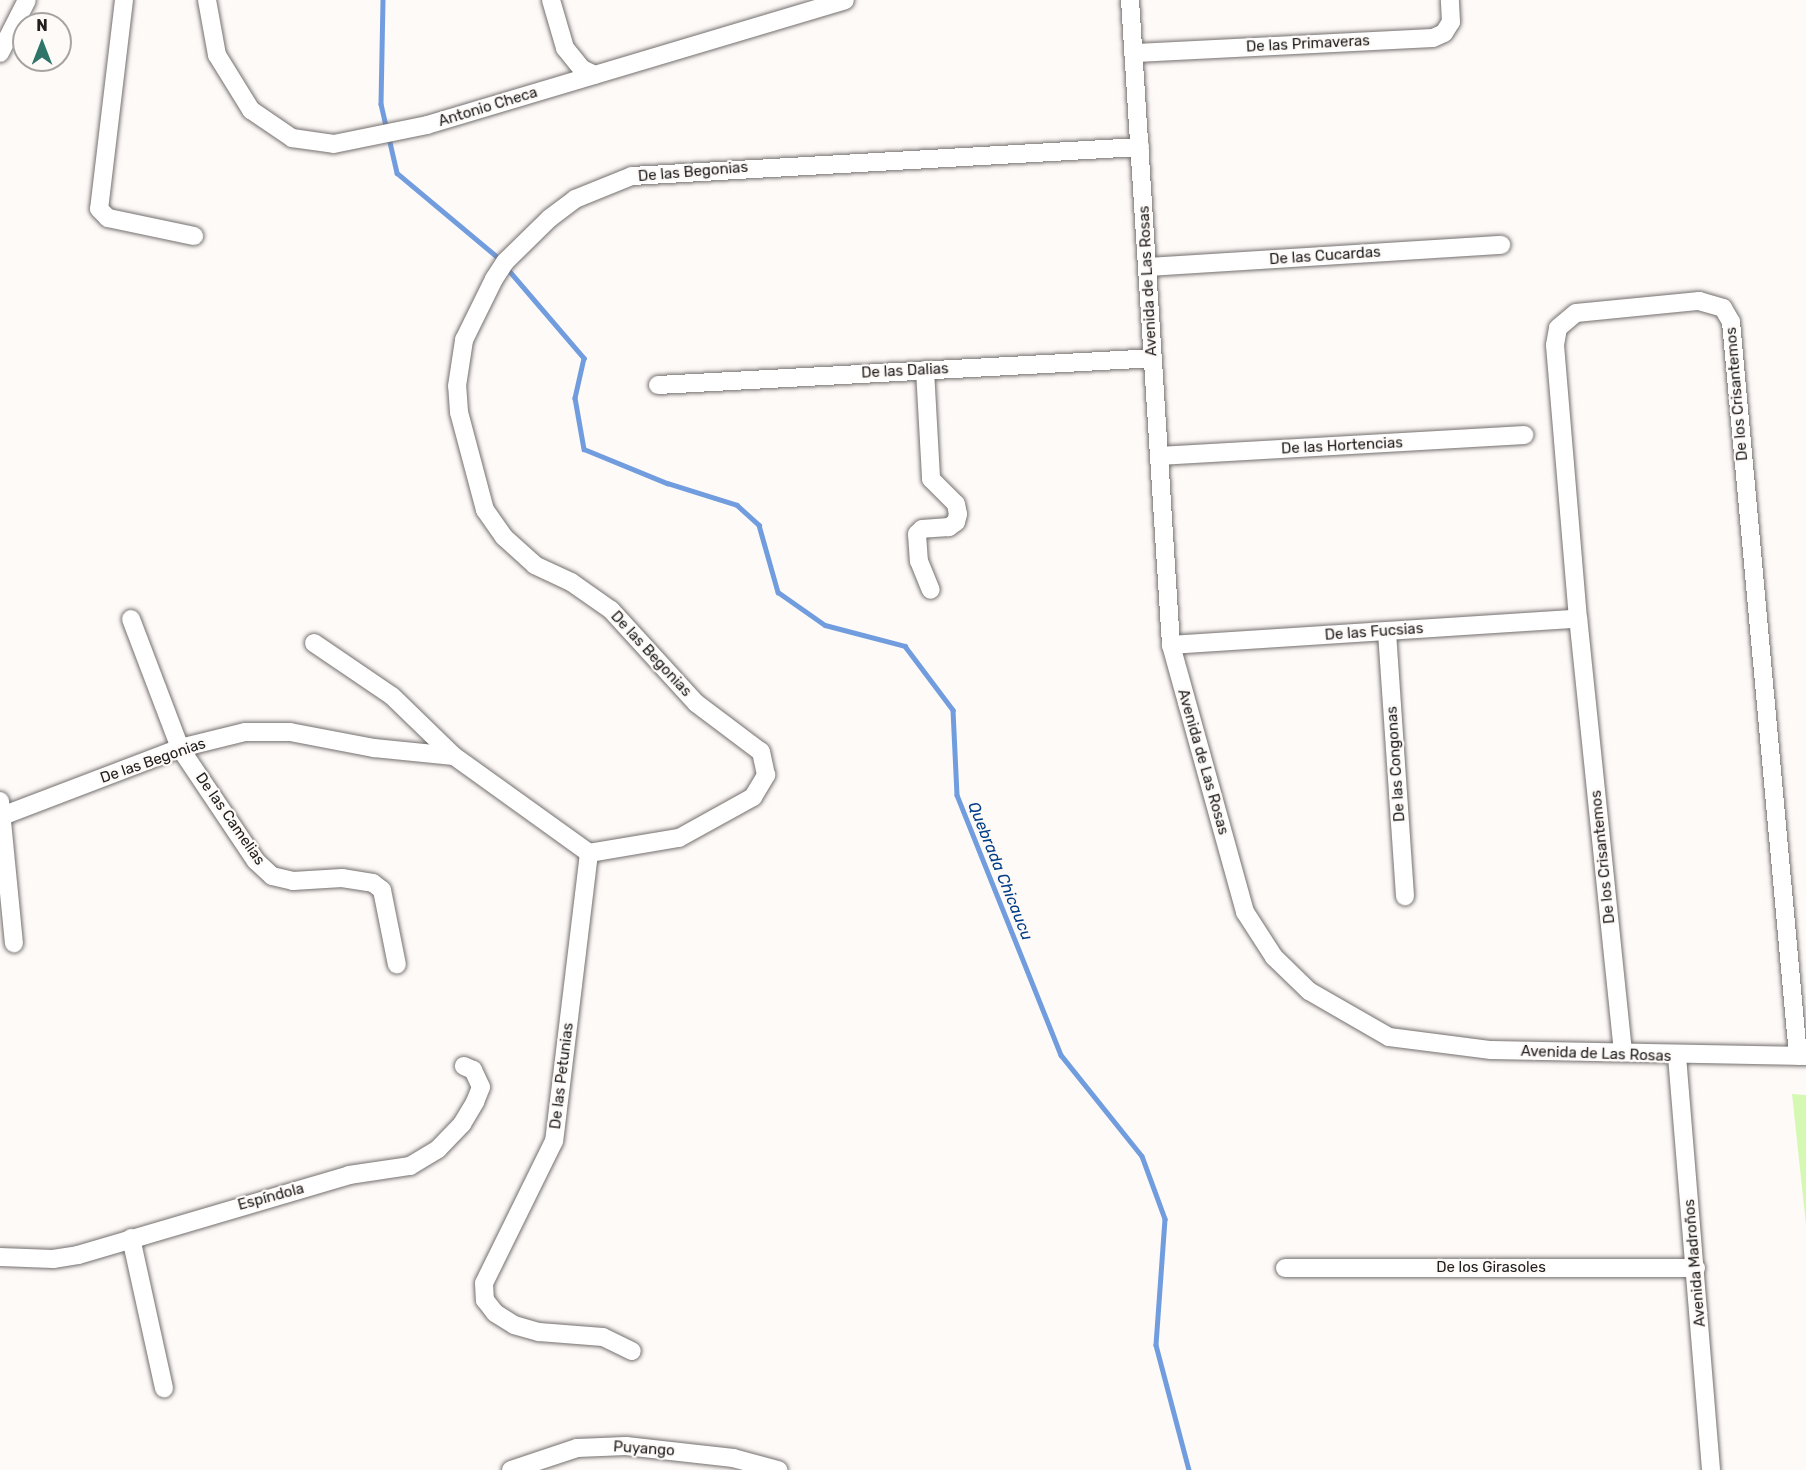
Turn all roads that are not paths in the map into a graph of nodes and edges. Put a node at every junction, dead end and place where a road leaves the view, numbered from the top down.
1 (27, 0) edge
2 (124, 0) edge
3 (207, 0) edge
4 (551, 0) edge
5 (845, 0) edge
6 (1130, 0) edge
7 (1450, 0) edge
8 (0, 53) edge
9 (1136, 53) junction
10 (595, 75) junction
11 (1140, 147) junction
12 (194, 236) dead end
13 (1501, 244) dead end
14 (1149, 267) junction
15 (1152, 358) junction
16 (925, 370) junction
17 (658, 384) dead end
18 (1524, 435) dead end
19 (1159, 456) junction
20 (931, 590) dead end
21 (1578, 619) junction
22 (131, 620) dead end
23 (1387, 632) junction
24 (314, 643) dead end
25 (1171, 645) junction
26 (180, 748) junction
27 (454, 756) junction
28 (1, 809) edge
29 (589, 853) junction
30 (1405, 896) dead end
31 (14, 944) dead end
32 (397, 965) dead end
33 (1623, 1053) junction
34 (1677, 1056) junction
35 (1802, 1056) edge
36 (464, 1066) dead end
37 (131, 1238) junction
38 (0, 1257) edge
39 (1285, 1268) dead end
40 (1696, 1268) junction
41 (632, 1351) dead end
42 (164, 1388) dead end
43 (511, 1470) edge
44 (778, 1470) edge
45 (1711, 1470) edge

1 - 8 street
2 - 12 street
3 - 10 street, Antonio Checa
4 - 10 street
5 - 10 street, Antonio Checa
6 - 9 street, Avenida de Las Rosas
7 - 9 street, De las Primaveras
9 - 11 street, Avenida de Las Rosas
11 - 14 street, Avenida de Las Rosas
11 - 29 street, De las Begonias
13 - 14 street, De las Cucardas
14 - 15 street, Avenida de Las Rosas
15 - 16 street, De las Dalias
15 - 19 street, Avenida de Las Rosas
16 - 17 street, De las Dalias
16 - 20 street
18 - 19 street, De las Hortencias
19 - 25 street, Avenida de Las Rosas
21 - 23 street, De las Fucsias
21 - 33 street, De los Crisantemos
21 - 35 street, De los Crisantemos
22 - 26 street, De las Camelias
23 - 25 street, De las Fucsias
23 - 30 street, De las Congonas
24 - 27 street
25 - 33 street, Avenida de Las Rosas
26 - 27 street, De las Begonias
26 - 28 street, De las Begonias
26 - 32 street, De las Camelias
27 - 29 street, De las Begonias
28 - 31 street
29 - 41 street, De las Petunias
33 - 34 street, Avenida de Las Rosas
34 - 35 street, Avenida de Las Rosas
34 - 40 street, Avenida Madroños
36 - 37 street, Espíndola
37 - 38 street, Espíndola
37 - 42 street
39 - 40 street, De los Girasoles
40 - 45 street, Avenida Madroños
43 - 44 street, Puyango

